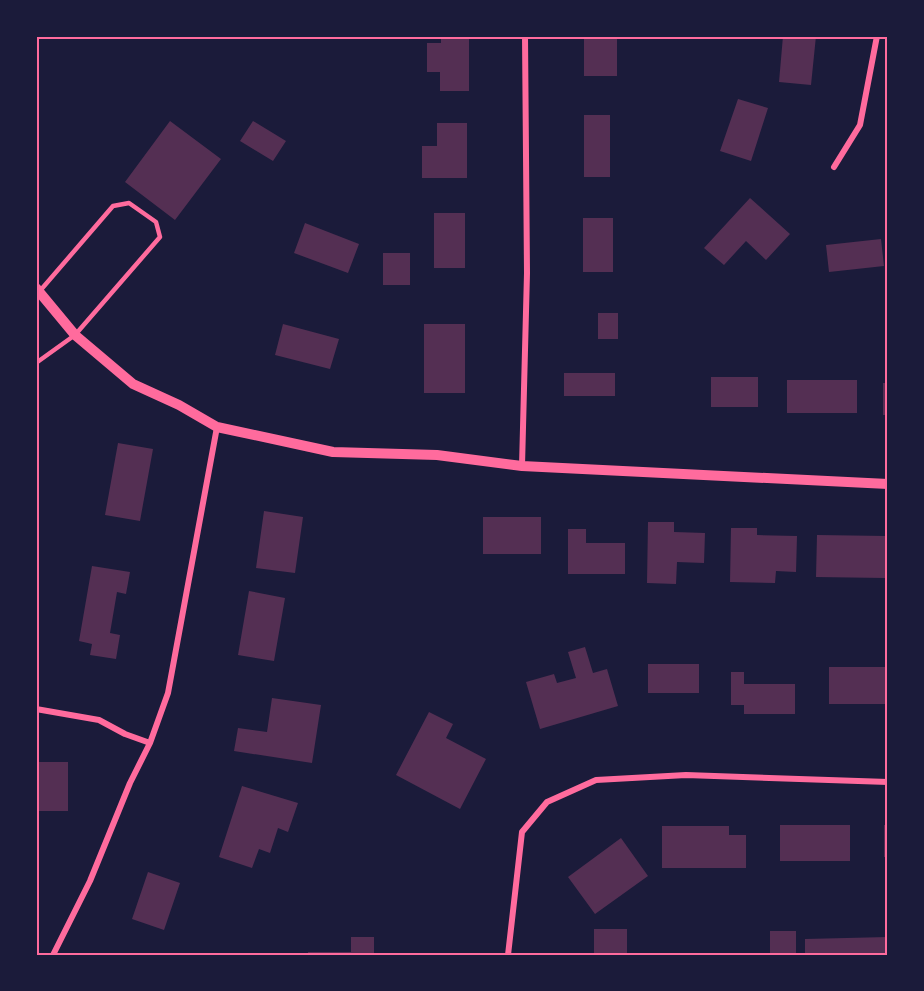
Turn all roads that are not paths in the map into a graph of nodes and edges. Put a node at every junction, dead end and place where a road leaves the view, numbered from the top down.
1 (525, 36) edge
2 (877, 36) edge
3 (834, 167) dead end
4 (38, 290) edge
5 (75, 335) junction
6 (36, 363) edge
7 (217, 428) junction
8 (522, 466) junction
9 (888, 484) edge
10 (36, 709) edge
11 (150, 743) junction
12 (888, 782) edge
13 (53, 955) edge
14 (508, 955) edge

1 - 8 street
2 - 3 street
4 - 5 street
4 - 5 lane
5 - 6 lane
5 - 7 street
7 - 8 street
7 - 11 street
8 - 9 street
10 - 11 street
11 - 13 street
12 - 14 street

